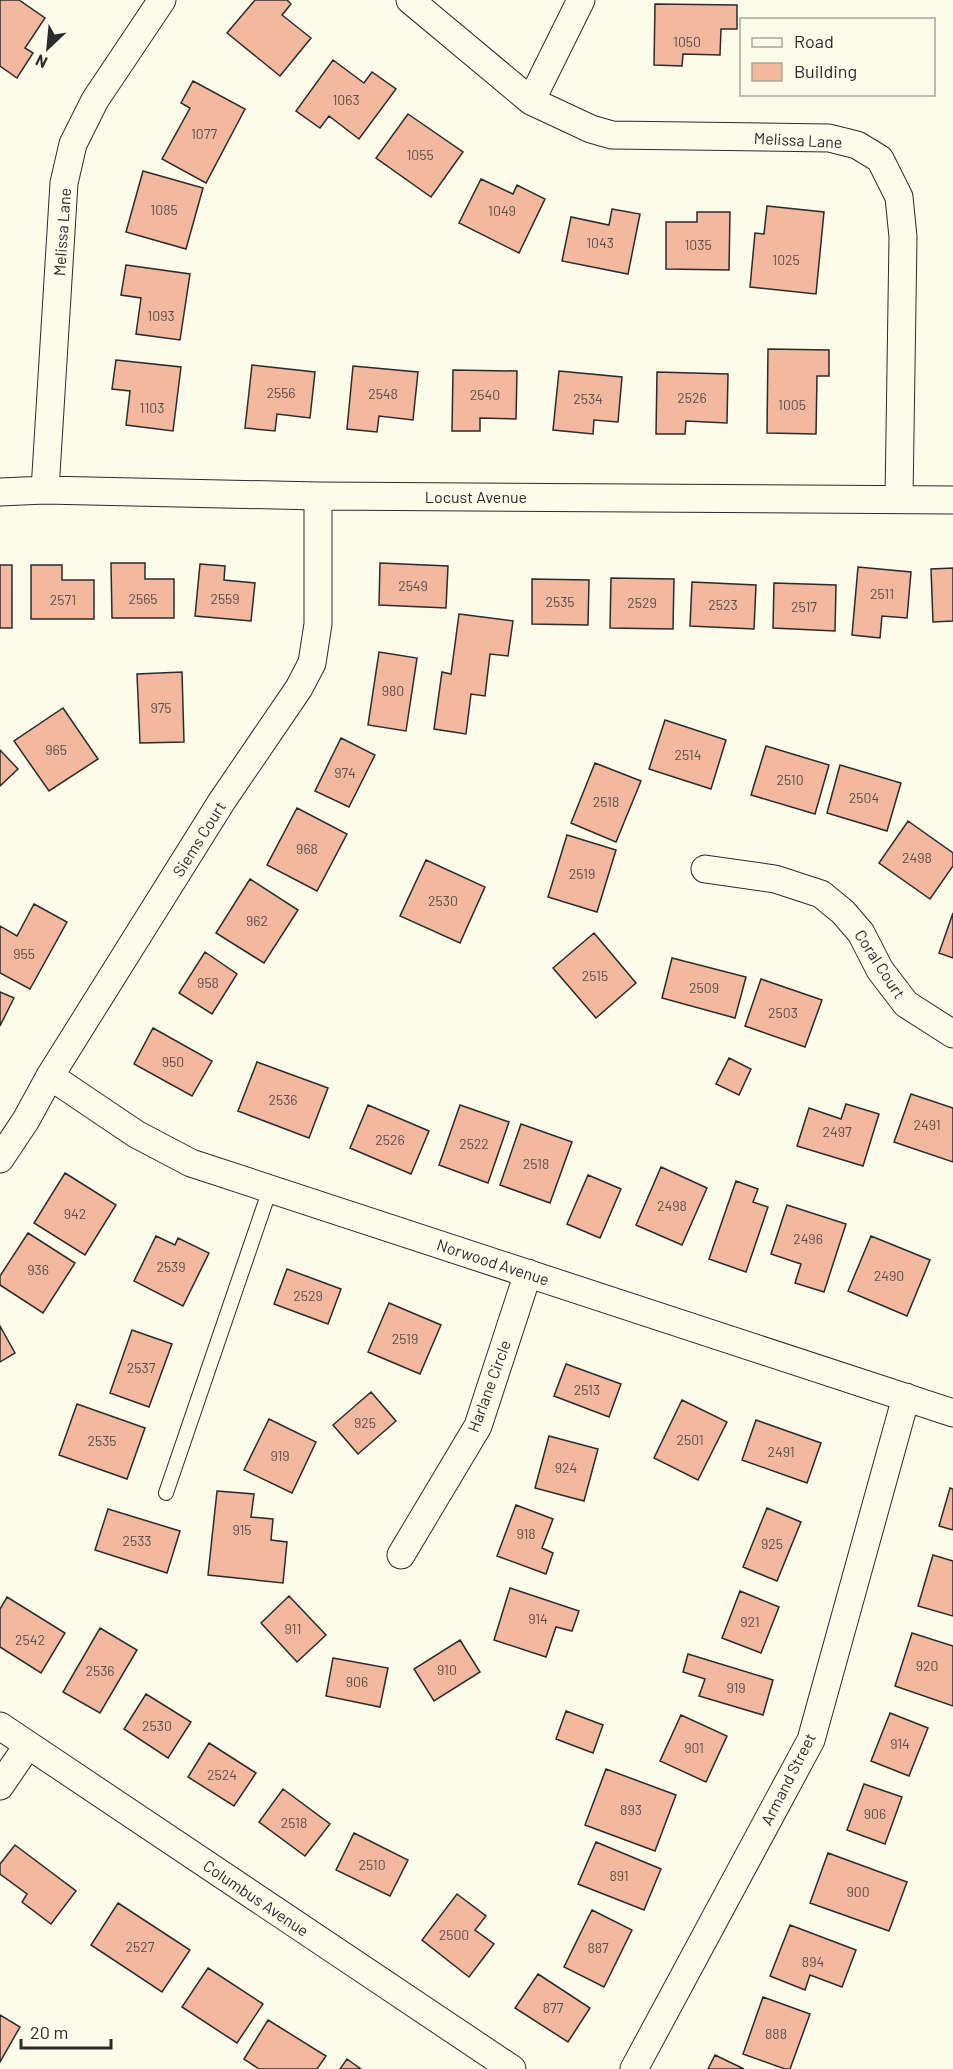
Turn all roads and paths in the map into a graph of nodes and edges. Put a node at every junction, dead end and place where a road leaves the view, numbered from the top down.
1 (162, 0) edge
2 (410, 0) edge
3 (581, 0) edge
4 (531, 101) junction
5 (45, 490) junction
6 (0, 492) edge
7 (318, 496) junction
8 (899, 500) junction
9 (953, 500) edge
10 (705, 869) dead end
11 (953, 1034) edge
12 (50, 1076) junction
13 (0, 1159) edge
14 (270, 1189) junction
15 (528, 1274) junction
16 (906, 1397) junction
17 (953, 1413) edge
18 (166, 1493) dead end
19 (401, 1555) dead end
20 (0, 1726) edge
21 (28, 1745) junction
22 (0, 1786) edge
23 (512, 2069) edge
24 (634, 2069) edge

1 - 5 street, Melissa Lane
2 - 4 street, Melissa Lane
3 - 4 street
4 - 8 street, Melissa Lane
5 - 6 street, Locust Avenue
5 - 7 street, Locust Avenue
7 - 8 street, Locust Avenue
7 - 12 street, Siems Court
8 - 9 street, Locust Avenue
10 - 11 street, Coral Court
12 - 13 street, Siems Court
12 - 14 street, Norwood Avenue
14 - 15 street, Norwood Avenue
14 - 18 lane
15 - 16 street, Norwood Avenue
15 - 19 street, Harlane Circle
16 - 17 street, Norwood Avenue
16 - 24 street, Armand Street
20 - 21 street, Columbus Avenue
21 - 22 street
21 - 23 street, Columbus Avenue

